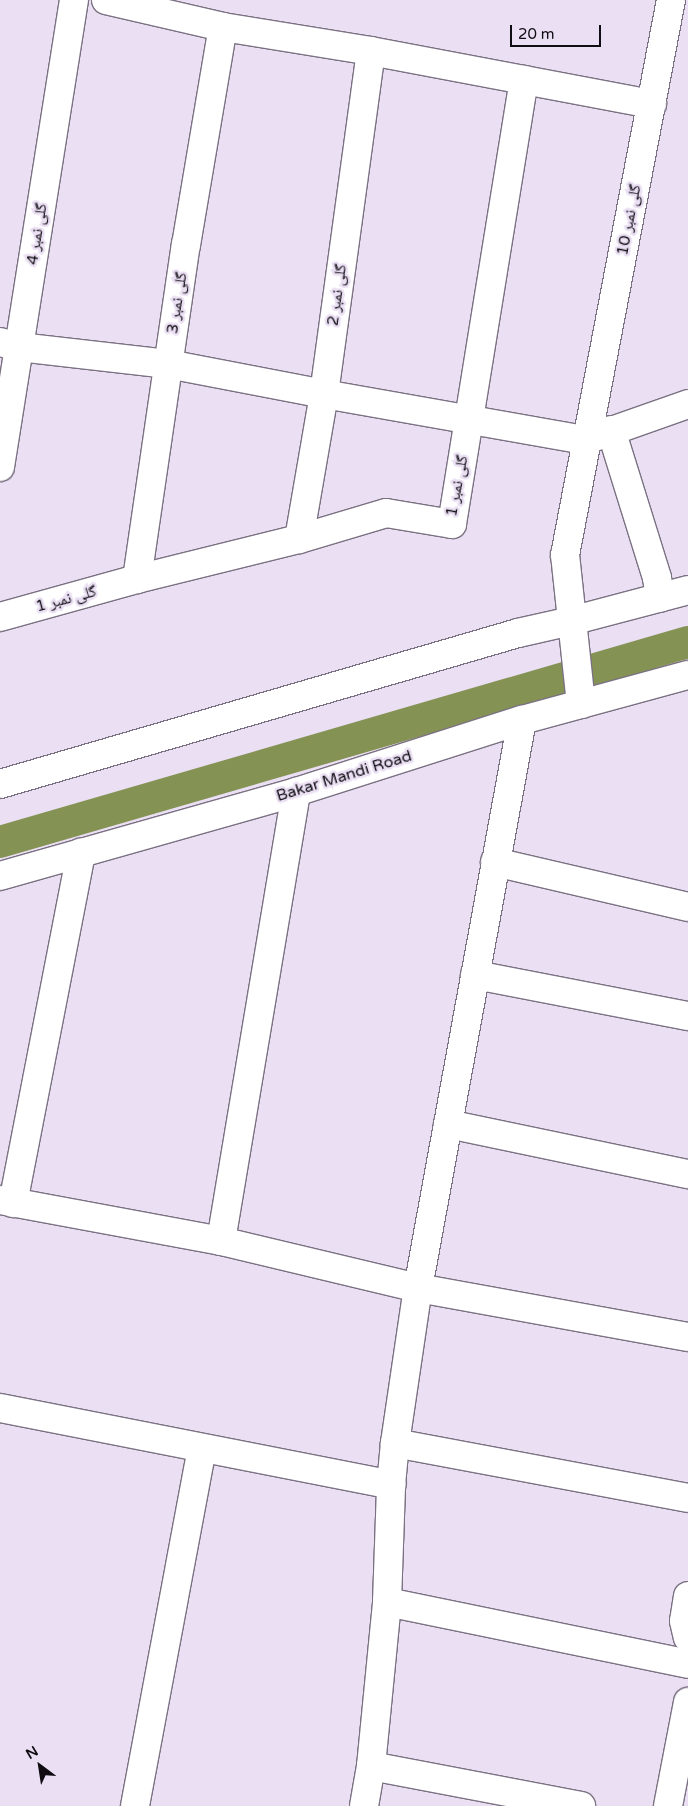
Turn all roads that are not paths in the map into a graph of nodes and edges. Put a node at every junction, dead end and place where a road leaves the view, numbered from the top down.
1 (74, 0) edge
2 (106, 0) edge
3 (671, 0) edge
4 (222, 27) junction
5 (371, 50) junction
6 (524, 80) junction
7 (652, 104) junction
8 (10, 344) edge
9 (168, 364) junction
10 (324, 394) junction
11 (688, 404) edge
12 (469, 419) junction
13 (611, 430) junction
14 (586, 440) junction
15 (0, 467) edge
16 (299, 539) junction
17 (137, 580) junction
18 (688, 590) edge
19 (660, 598) junction
20 (0, 617) edge
21 (571, 622) junction
22 (688, 675) edge
23 (581, 704) junction
24 (522, 720) junction
25 (0, 784) edge
26 (296, 792) junction
27 (81, 852) junction
28 (496, 862) junction
29 (0, 876) edge
30 (688, 907) edge
31 (475, 975) junction
32 (688, 1016) edge
33 (448, 1124) junction
34 (688, 1174) edge
35 (7, 1202) edge
36 (222, 1242) junction
37 (418, 1288) junction
38 (688, 1336) edge
39 (0, 1408) edge
40 (395, 1443) junction
41 (202, 1449) junction
42 (391, 1485) junction
43 (688, 1498) edge
44 (688, 1596) edge
45 (387, 1602) junction
46 (688, 1638) edge
47 (688, 1664) edge
48 (688, 1702) edge
49 (371, 1766) junction
50 (135, 1806) edge
51 (364, 1806) edge
52 (581, 1806) edge
53 (668, 1806) edge

1 - 8 street, گلی نمبر 4
2 - 4 street
3 - 7 street, گلی نمبر 10
4 - 5 street
4 - 9 street, گلی نمبر 3
5 - 6 street
5 - 10 street, گلی نمبر 2
6 - 7 street
6 - 12 street, گلی نمبر 1
7 - 14 street, گلی نمبر 10
8 - 9 street
8 - 15 street, گلی نمبر 4
9 - 10 street
9 - 17 street, گلی نمبر 3
10 - 12 street
10 - 16 street, گلی نمبر 2
11 - 13 street
12 - 14 street
12 - 16 street, گلی نمبر 1
13 - 14 street
13 - 19 street
14 - 21 street, گلی نمبر 10
16 - 17 street, گلی نمبر 1
17 - 20 street, گلی نمبر 1
18 - 19 street
19 - 21 street
21 - 23 street, گلی نمبر 10
21 - 25 street
22 - 23 street, Bakar Mandi Road
23 - 24 street, Bakar Mandi Road
24 - 26 street, Bakar Mandi Road
24 - 28 street
26 - 27 street, Bakar Mandi Road
26 - 36 street
27 - 29 street, Bakar Mandi Road
27 - 35 street
28 - 30 street
28 - 31 street
31 - 32 street
31 - 33 street
33 - 34 street
33 - 37 street
35 - 36 street
36 - 37 street
37 - 38 street
37 - 40 street
39 - 41 street
40 - 42 street
40 - 43 street
41 - 42 street
41 - 50 street
42 - 45 street
44 - 46 street
45 - 47 street
45 - 49 street
48 - 53 street
49 - 51 street
49 - 52 street

